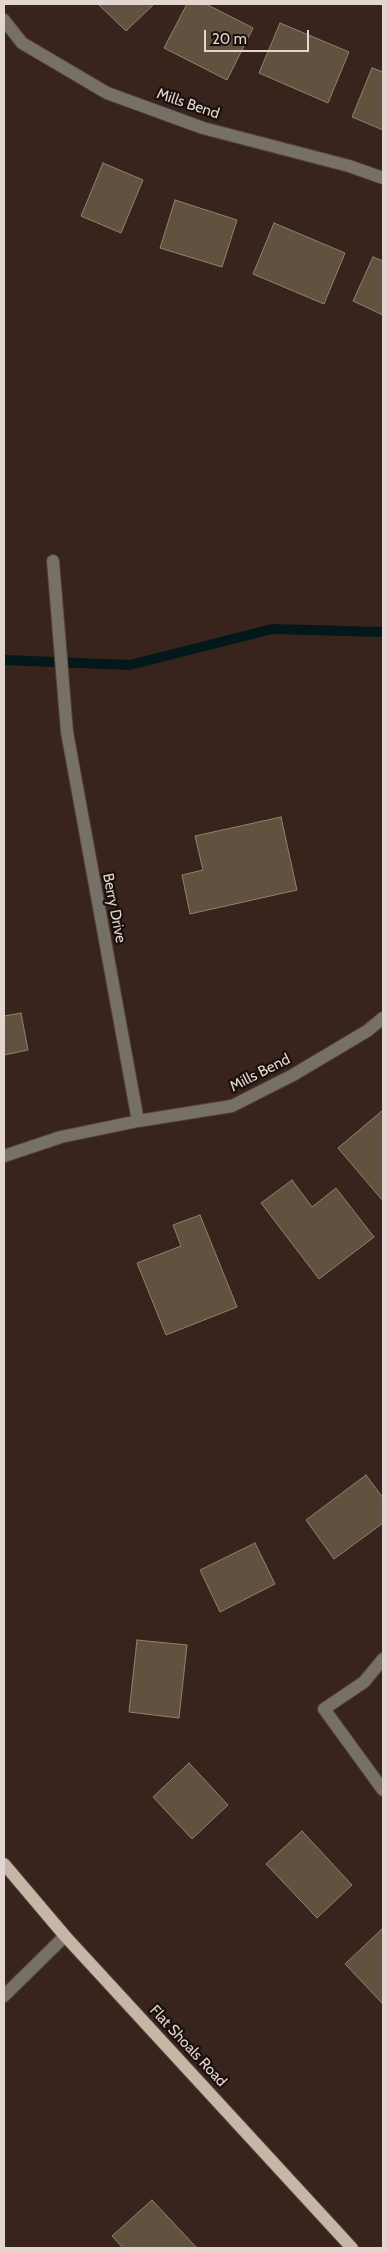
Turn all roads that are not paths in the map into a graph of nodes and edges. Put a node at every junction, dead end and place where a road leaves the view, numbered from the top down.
1 (4, 20) edge
2 (383, 178) edge
3 (53, 560) dead end
4 (383, 1018) edge
5 (138, 1122) junction
6 (4, 1156) edge
7 (383, 1659) edge
8 (383, 1790) edge
9 (4, 1864) edge
10 (64, 1936) junction
11 (4, 1996) edge
12 (352, 2248) edge

1 - 2 street, Mills Bend
3 - 5 street, Berry Drive
4 - 5 street, Mills Bend
5 - 6 street
7 - 8 street
9 - 10 main road, Flat Shoals Road
10 - 11 street
10 - 12 main road, Flat Shoals Road

